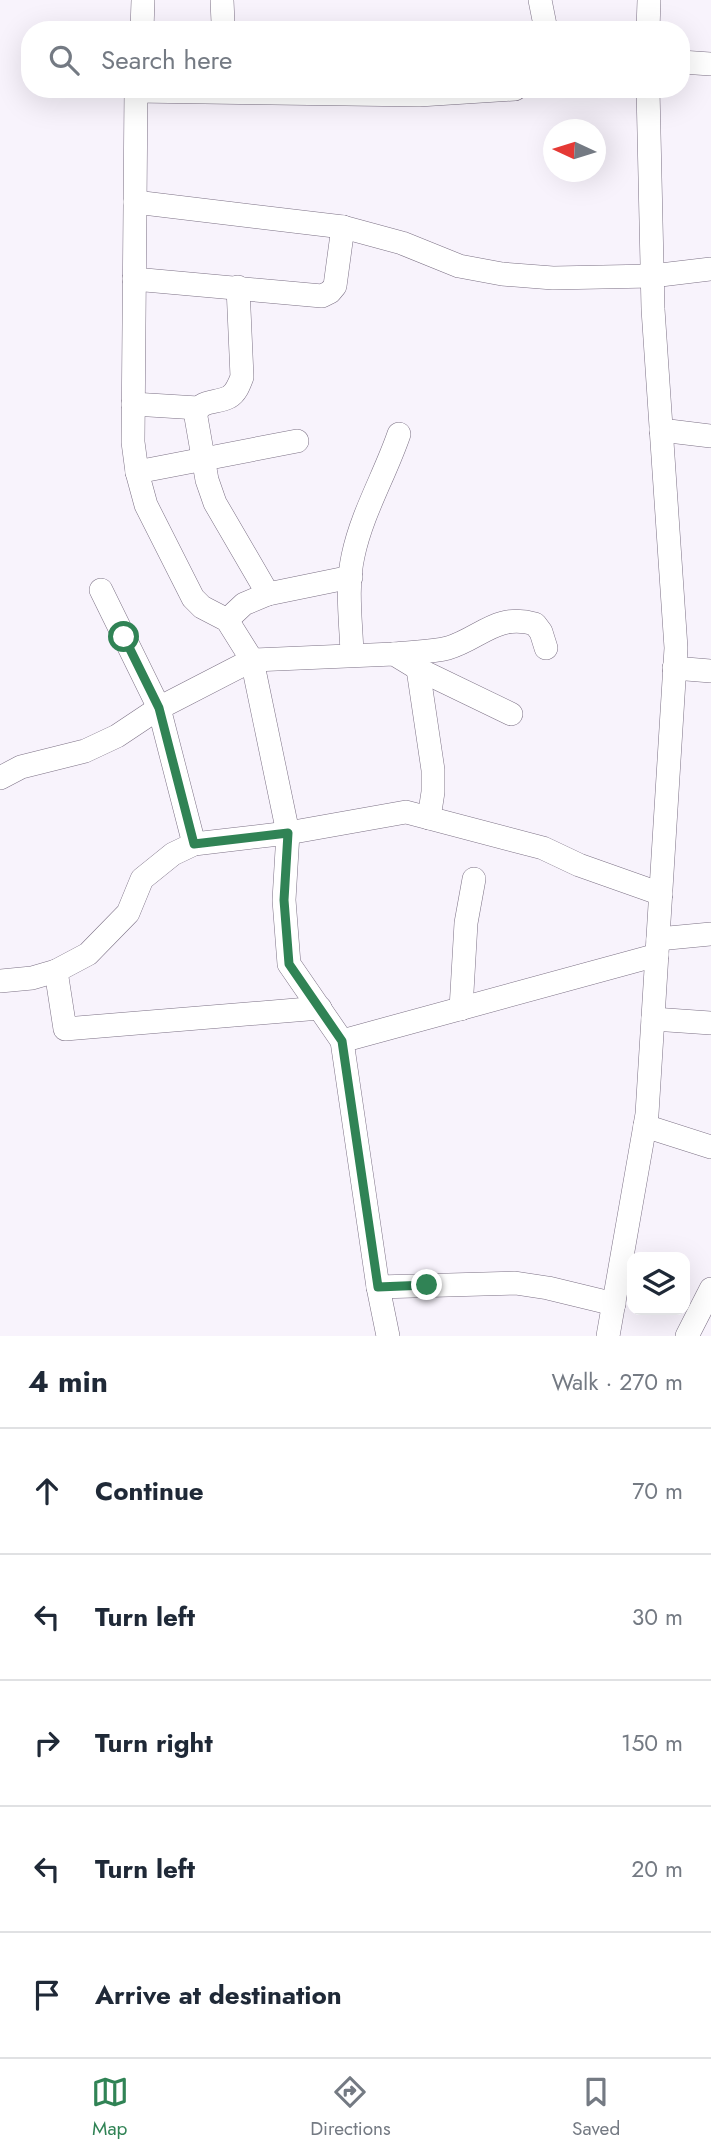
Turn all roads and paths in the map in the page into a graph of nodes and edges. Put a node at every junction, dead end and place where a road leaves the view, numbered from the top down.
1 (143, 0) edge
2 (222, 0) edge
3 (540, 0) edge
4 (649, 0) edge
5 (142, 21) edge
6 (223, 21) edge
7 (544, 21) edge
8 (648, 21) edge
9 (690, 63) edge
10 (711, 64) edge
11 (136, 98) edge
12 (648, 98) edge
13 (135, 202) junction
14 (343, 227) junction
15 (711, 270) edge
16 (652, 276) junction
17 (134, 279) junction
18 (237, 287) junction
19 (133, 404) junction
20 (198, 408) junction
21 (661, 430) junction
22 (399, 434) dead end
23 (711, 436) edge
24 (297, 441) dead end
25 (203, 459) junction
26 (137, 472) junction
27 (351, 577) junction
28 (100, 590) dead end
29 (268, 594) junction
30 (227, 620) junction
31 (546, 648) dead end
32 (352, 654) junction
33 (394, 654) junction
34 (252, 660) junction
35 (418, 668) junction
36 (674, 668) junction
37 (711, 671) edge
38 (159, 708) junction
39 (512, 714) dead end
40 (0, 778) edge
41 (429, 818) junction
42 (288, 833) junction
43 (194, 844) junction
44 (474, 880) dead end
45 (661, 894) junction
46 (711, 933) edge
47 (657, 947) junction
48 (56, 971) junction
49 (0, 981) edge
50 (320, 1008) junction
51 (461, 1009) junction
52 (653, 1019) junction
53 (711, 1023) edge
54 (342, 1041) junction
55 (645, 1126) junction
56 (711, 1147) edge
57 (378, 1287) junction
58 (711, 1289) edge
59 (614, 1304) junction
60 (388, 1336) edge
61 (608, 1336) edge
62 (687, 1336) edge

1 - 5 street
2 - 6 street
3 - 7 street
4 - 8 street
9 - 10 street
11 - 13 street
12 - 16 street
13 - 14 street
13 - 17 street
14 - 16 street
14 - 18 street
15 - 16 street
16 - 21 street
17 - 18 street
17 - 19 street
18 - 20 street
19 - 20 street
19 - 26 street
20 - 25 street
21 - 23 street
21 - 36 street
22 - 27 street
24 - 25 street
25 - 26 street
25 - 29 street
26 - 30 street
27 - 29 street
27 - 32 street
28 - 38 street
29 - 30 street
30 - 34 street
31 - 33 street
32 - 33 street
32 - 34 street
33 - 35 street
34 - 38 street
34 - 42 street
35 - 39 street
35 - 41 street
36 - 37 street
36 - 45 street
38 - 40 street
38 - 43 street
41 - 42 street
41 - 45 street
42 - 43 street
42 - 50 street
43 - 48 street
44 - 51 street
45 - 47 street
46 - 47 street
47 - 51 street
47 - 52 street
48 - 49 street
48 - 50 street
50 - 54 street
51 - 54 street
52 - 53 street
52 - 55 street
54 - 57 street
55 - 56 street
55 - 59 street
57 - 59 street
57 - 60 street
58 - 62 street
59 - 61 street

